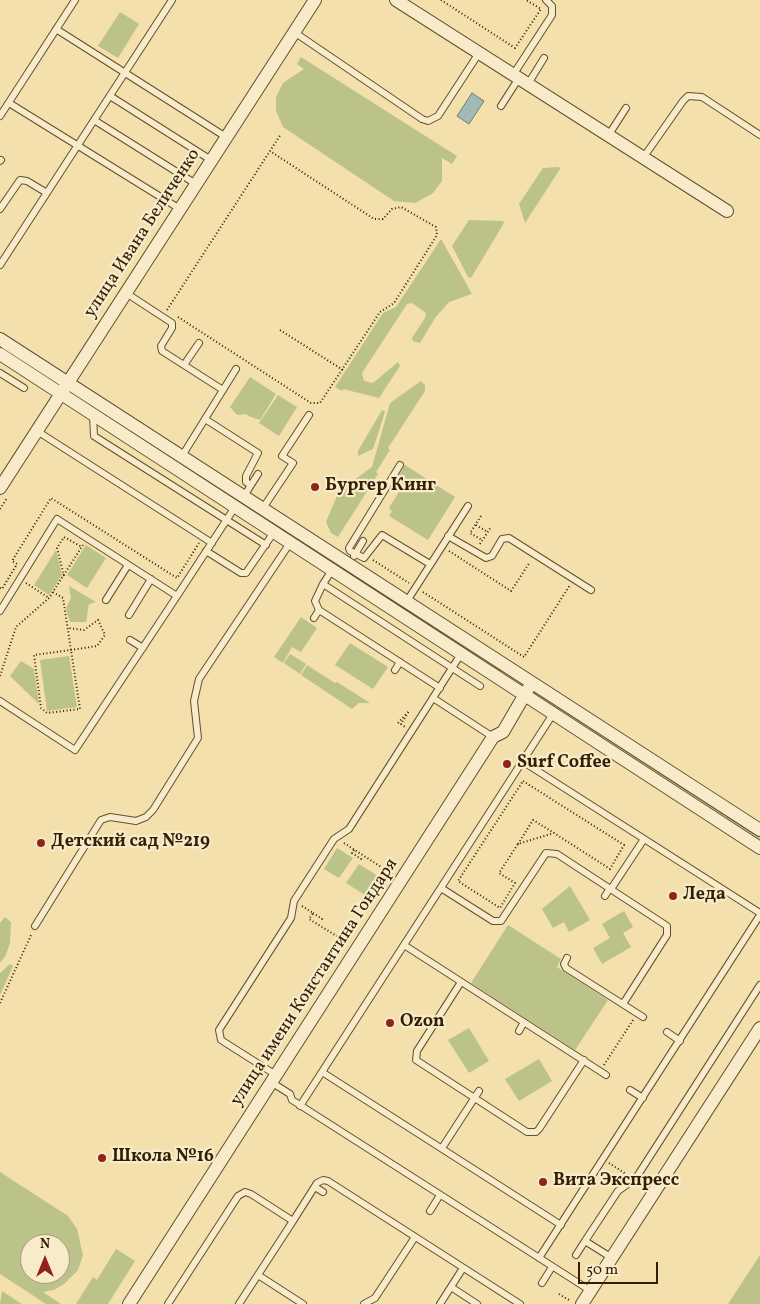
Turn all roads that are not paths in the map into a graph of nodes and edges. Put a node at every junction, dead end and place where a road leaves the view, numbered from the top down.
1 (75, 0) edge
2 (172, 0) edge
3 (315, 0) edge
4 (396, 0) edge
5 (546, 0) edge
6 (56, 29) junction
7 (294, 32) junction
8 (479, 53) junction
9 (544, 58) dead end
10 (124, 73) junction
11 (520, 79) junction
12 (110, 96) junction
13 (9, 103) junction
14 (501, 106) dead end
15 (626, 108) dead end
16 (0, 116) edge
17 (94, 120) junction
18 (760, 135) edge
19 (608, 136) junction
20 (226, 137) junction
21 (77, 145) junction
22 (644, 158) junction
23 (211, 160) junction
24 (196, 184) junction
25 (46, 193) junction
26 (0, 209) edge
27 (180, 209) junction
28 (727, 211) dead end
29 (0, 265) edge
30 (126, 292) junction
31 (0, 339) edge
32 (199, 343) dead end
33 (0, 354) edge
34 (184, 365) junction
35 (236, 369) dead end
36 (0, 373) edge
37 (24, 388) dead end
38 (64, 388) junction
39 (223, 390) junction
40 (93, 415) junction
41 (309, 415) dead end
42 (205, 419) junction
43 (36, 431) junction
44 (182, 456) junction
45 (400, 464) dead end
46 (258, 474) dead end
47 (5, 490) edge
48 (247, 491) junction
49 (468, 506) dead end
50 (235, 507) junction
51 (263, 508) junction
52 (226, 520) junction
53 (274, 532) junction
54 (448, 536) junction
55 (363, 541) dead end
56 (212, 543) junction
57 (290, 543) junction
58 (266, 545) junction
59 (206, 551) junction
60 (352, 559) junction
61 (430, 564) junction
62 (128, 565) junction
63 (332, 570) junction
64 (151, 579) junction
65 (323, 584) junction
66 (591, 590) dead end
67 (177, 596) junction
68 (106, 600) dead end
69 (407, 601) junction
70 (0, 610) edge
71 (319, 610) junction
72 (129, 614) dead end
73 (314, 618) dead end
74 (130, 640) dead end
75 (142, 648) junction
76 (461, 654) junction
77 (400, 662) junction
78 (452, 668) junction
79 (395, 670) dead end
80 (532, 683) junction
81 (480, 686) dead end
82 (440, 688) junction
83 (524, 695) junction
84 (433, 698) junction
85 (0, 701) edge
86 (553, 714) junction
87 (493, 737) junction
88 (522, 761) junction
89 (760, 830) edge
90 (644, 839) junction
91 (760, 848) edge
92 (441, 888) junction
93 (611, 889) junction
94 (605, 896) dead end
95 (760, 914) edge
96 (35, 926) road end
97 (404, 945) junction
98 (567, 958) dead end
99 (461, 982) junction
100 (760, 984) edge
101 (623, 1004) junction
102 (640, 1015) road end
103 (524, 1022) junction
104 (760, 1028) edge
105 (519, 1031) dead end
106 (667, 1032) dead end
107 (680, 1040) junction
108 (584, 1060) junction
109 (322, 1072) junction
110 (603, 1073) road end
111 (274, 1078) junction
112 (630, 1090) dead end
113 (479, 1091) dead end
114 (474, 1098) junction
115 (643, 1098) junction
116 (300, 1106) junction
117 (442, 1148) junction
118 (314, 1187) junction
119 (323, 1192) dead end
120 (440, 1195) junction
121 (430, 1211) dead end
122 (293, 1221) junction
123 (561, 1225) junction
124 (415, 1237) junction
125 (585, 1241) junction
126 (576, 1255) dead end
127 (539, 1258) junction
128 (612, 1258) junction
129 (552, 1267) junction
130 (463, 1268) junction
131 (258, 1275) junction
132 (542, 1283) dead end
133 (451, 1287) junction
134 (590, 1291) junction
135 (170, 1303) edge
136 (129, 1304) edge
137 (239, 1304) edge
138 (303, 1304) edge
139 (364, 1304) edge
140 (440, 1304) edge
141 (478, 1304) edge
142 (520, 1304) edge
143 (582, 1304) edge

1 - 6 lane
2 - 10 lane
3 - 7 street, улица Ивана Беличенко
4 - 8 street
5 - 11 lane
6 - 10 lane
6 - 13 lane
7 - 8 lane
7 - 20 street, улица Ивана Беличенко
8 - 11 street
9 - 11 lane
10 - 12 lane
10 - 20 lane
11 - 14 lane
11 - 19 street
12 - 17 lane
12 - 23 lane
13 - 16 lane
13 - 21 lane
15 - 19 lane
17 - 21 lane
17 - 24 lane
18 - 22 lane
19 - 22 street
20 - 23 street, улица Ивана Беличенко
21 - 25 lane
21 - 27 lane
22 - 28 street
23 - 24 street, улица Ивана Беличенко
24 - 27 street, улица Ивана Беличенко
25 - 26 lane
25 - 29 lane
27 - 30 street, улица Ивана Беличенко
30 - 34 lane
30 - 38 street, улица Ивана Беличенко
31 - 38 street
32 - 34 lane
33 - 38 street
34 - 39 lane
35 - 39 lane
36 - 37 lane
38 - 40 street
38 - 43 street, улица Ивана Беличенко
38 - 44 street
39 - 42 lane
40 - 50 street
40 - 52 lane
41 - 51 lane
42 - 44 lane
42 - 48 lane
43 - 47 street, улица Ивана Беличенко
43 - 56 lane
44 - 48 street
45 - 60 lane
46 - 48 lane
48 - 51 street
49 - 54 lane
50 - 52 lane
50 - 53 street
51 - 60 street
52 - 56 lane
52 - 58 lane
53 - 57 street
53 - 58 lane
54 - 61 lane
54 - 66 lane
55 - 60 lane
56 - 59 lane
57 - 63 street
57 - 96 lane
58 - 59 lane
59 - 67 lane
60 - 61 lane
60 - 69 street
61 - 69 lane
62 - 64 lane
62 - 68 lane
62 - 70 lane
63 - 65 lane
63 - 76 street
64 - 67 lane
64 - 72 lane
65 - 71 lane
65 - 78 lane
67 - 75 lane
69 - 80 street
71 - 73 lane
71 - 77 lane
74 - 75 lane
75 - 85 lane
76 - 78 lane
76 - 83 street
77 - 79 lane
77 - 82 lane
78 - 81 lane
78 - 82 lane
80 - 83 street, улица имени Константина Гондаря
80 - 89 street
82 - 84 lane
83 - 86 street
83 - 87 street, улица имени Константина Гондаря
84 - 87 lane
84 - 111 lane
86 - 88 lane
86 - 91 street
87 - 111 street, улица имени Константина Гондаря
88 - 90 lane
88 - 92 lane
90 - 93 lane
90 - 95 lane
92 - 93 lane
92 - 97 lane
93 - 94 lane
93 - 101 lane
95 - 107 lane
97 - 99 lane
97 - 109 lane
98 - 101 lane
99 - 103 lane
99 - 114 lane
100 - 125 lane
101 - 102 lane
103 - 105 lane
103 - 108 lane
104 - 128 street
106 - 107 lane
107 - 115 lane
108 - 110 lane
108 - 114 lane
109 - 116 lane
109 - 117 lane
111 - 116 lane
111 - 136 street, улица имени Константина Гондаря
112 - 115 lane
113 - 114 lane
114 - 117 lane
115 - 123 lane
116 - 120 lane
117 - 123 lane
118 - 119 lane
118 - 122 lane
118 - 124 lane
120 - 121 lane
120 - 127 lane
122 - 131 lane
122 - 135 lane
123 - 127 lane
124 - 130 lane
124 - 139 lane
125 - 126 lane
125 - 128 lane
127 - 129 lane
128 - 134 street
129 - 132 lane
129 - 134 lane
130 - 133 lane
130 - 142 lane
131 - 137 lane
131 - 138 lane
133 - 140 lane
133 - 141 lane
134 - 143 street

